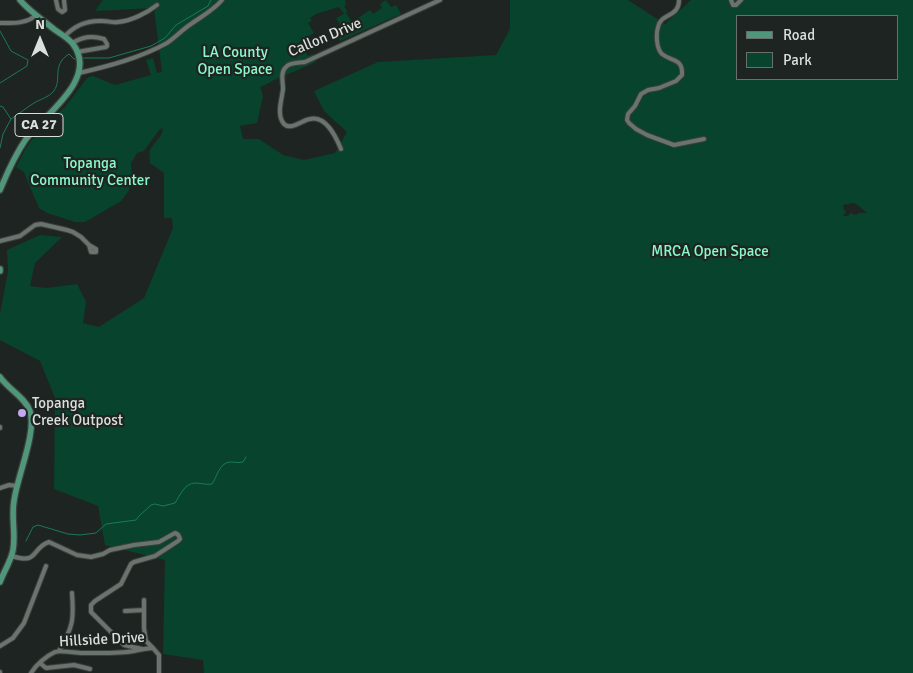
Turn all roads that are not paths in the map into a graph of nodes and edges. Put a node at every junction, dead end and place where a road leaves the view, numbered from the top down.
1 (56, 0) edge
2 (64, 0) edge
3 (222, 0) edge
4 (440, 0) edge
5 (679, 0) edge
6 (731, 0) edge
7 (741, 0) edge
8 (24, 2) edge
9 (157, 5) dead end
10 (36, 15) junction
11 (2, 23) edge
12 (65, 36) junction
13 (72, 43) junction
14 (77, 53) junction
15 (79, 73) junction
16 (704, 139) dead end
17 (341, 149) dead end
18 (0, 190) edge
19 (0, 241) edge
20 (88, 245) dead end
21 (0, 377) edge
22 (17, 486) junction
23 (0, 488) edge
24 (12, 556) junction
25 (46, 566) dead end
26 (0, 582) edge
27 (72, 593) dead end
28 (144, 600) dead end
29 (144, 610) junction
30 (125, 611) dead end
31 (0, 646) edge
32 (153, 648) junction
33 (142, 649) junction
34 (59, 651) junction
35 (40, 663) junction
36 (90, 669) dead end
37 (31, 673) edge
38 (159, 673) edge

1 - 2 street
3 - 15 street
4 - 17 street, Callon Drive
5 - 16 street
6 - 7 street
8 - 10 main road, CA 27
9 - 12 street
10 - 11 street
10 - 12 main road, CA 27
12 - 13 main road, CA 27
13 - 14 main road, CA 27
13 - 14 street
14 - 15 main road, CA 27
15 - 18 main road, CA 27
19 - 20 street
21 - 22 main road
22 - 23 street
22 - 24 main road
24 - 26 main road
24 - 33 street
25 - 31 street
27 - 34 street
28 - 29 street
29 - 30 street
29 - 32 street
32 - 33 street, Hillside Drive
32 - 38 street, Hillside Drive
33 - 34 street, Hillside Drive
34 - 35 street, Hillside Drive
35 - 36 street
35 - 37 street, Hillside Drive

